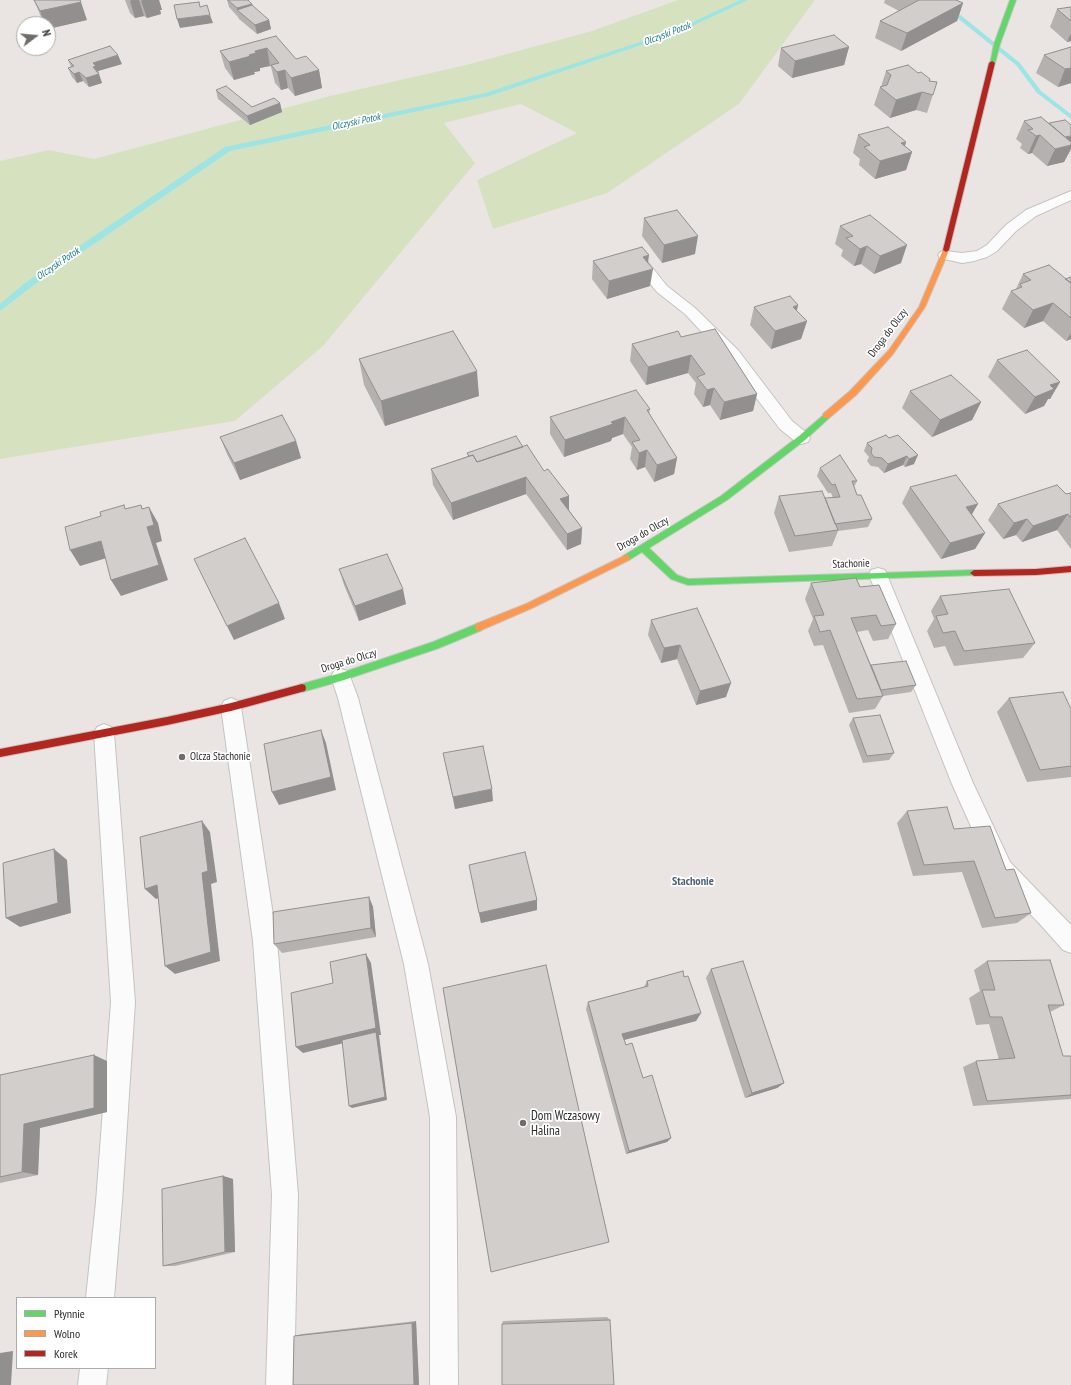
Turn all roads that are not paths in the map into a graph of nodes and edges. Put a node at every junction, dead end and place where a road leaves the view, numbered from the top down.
1 (1013, 0) edge
2 (1071, 195) edge
3 (945, 255) junction
4 (614, 261) edge
5 (802, 438) junction
6 (643, 548) junction
7 (1071, 569) edge
8 (878, 575) junction
9 (340, 677) junction
10 (231, 707) junction
11 (104, 733) junction
12 (0, 753) edge
13 (1071, 942) edge
14 (100, 1297) edge
15 (94, 1369) edge
16 (92, 1385) edge
17 (280, 1385) edge
18 (444, 1385) edge

1 - 3 street, Droga do Olczy
2 - 3 lane
3 - 5 street, Droga do Olczy
4 - 5 lane
5 - 6 street, Droga do Olczy
6 - 8 street, Stachonie
6 - 9 street, Droga do Olczy
7 - 8 street, Stachonie
8 - 13 lane
9 - 10 street, Droga do Olczy
9 - 18 lane
10 - 11 street, Droga do Olczy
10 - 17 lane
11 - 12 street, Droga do Olczy
11 - 14 lane
15 - 16 lane

